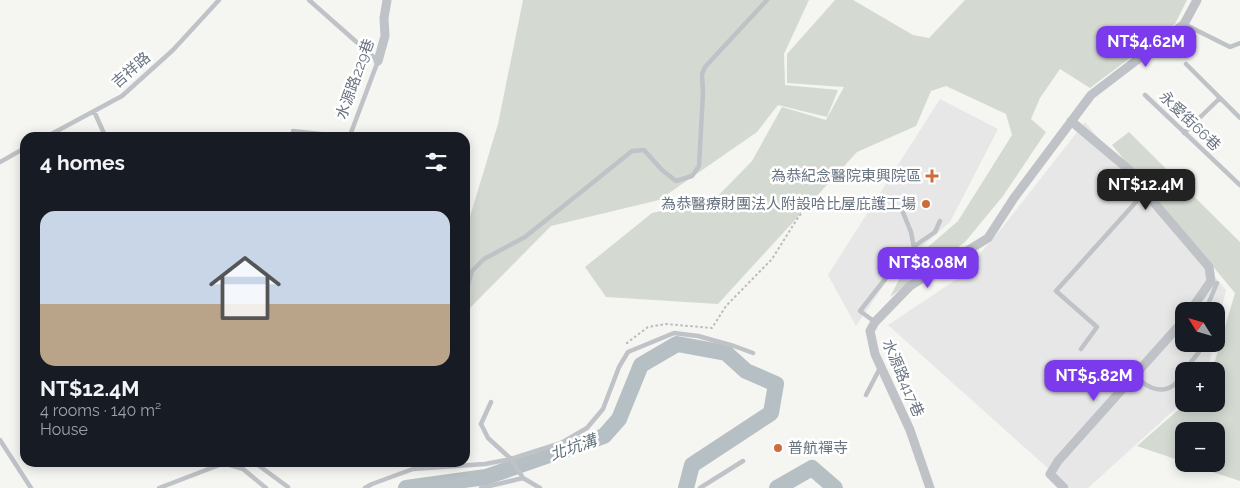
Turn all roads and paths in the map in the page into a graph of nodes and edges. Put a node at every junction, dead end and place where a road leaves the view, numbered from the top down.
1 (219, 0) edge
2 (309, 0) edge
3 (386, 0) edge
4 (767, 0) edge
5 (1197, 0) edge
6 (1184, 24) junction
7 (1240, 43) edge
8 (378, 61) junction
9 (1186, 64) dead end
10 (1145, 95) dead end
11 (1220, 98) junction
12 (94, 110) junction
13 (1240, 118) edge
14 (1070, 121) junction
15 (293, 131) dead end
16 (55, 132) edge
17 (103, 132) edge
18 (302, 132) edge
19 (351, 132) edge
20 (1184, 133) junction
21 (20, 151) edge
22 (0, 162) edge
23 (1240, 185) edge
24 (1145, 192) junction
25 (816, 199) dead end
26 (902, 210) dead end
27 (940, 221) dead end
28 (914, 248) junction
29 (470, 278) edge
30 (1217, 283) dead end
31 (1199, 299) junction
32 (1197, 302) edge
33 (1202, 302) edge
34 (1210, 302) edge
35 (875, 322) junction
36 (1175, 330) edge
37 (1081, 349) dead end
38 (628, 352) junction
39 (753, 353) dead end
40 (880, 368) junction
41 (1134, 376) junction
42 (1175, 384) edge
43 (866, 394) dead end
44 (491, 402) dead end
45 (0, 440) edge
46 (511, 459) junction
47 (743, 461) dead end
48 (470, 465) edge
49 (216, 467) edge
50 (237, 467) edge
51 (261, 467) edge
52 (442, 467) edge
53 (523, 478) junction
54 (288, 487) edge
55 (31, 488) edge
56 (160, 488) edge
57 (266, 488) edge
58 (365, 488) edge
59 (481, 488) edge
60 (540, 488) edge
61 (700, 488) edge
62 (930, 488) edge
63 (1064, 488) edge

1 - 12 lane, 吉祥路
2 - 8 lane
3 - 8 street, 水源路229巷
4 - 29 lane
5 - 6 street
6 - 7 lane
6 - 14 street, 水源路417巷
8 - 19 lane, 水源路229巷
9 - 11 lane
10 - 20 lane, 永愛街66巷
11 - 13 lane
11 - 20 lane
12 - 16 lane, 吉祥路
12 - 17 lane
14 - 24 street
14 - 35 street, 水源路417巷
15 - 18 lane
20 - 23 lane, 永愛街66巷
21 - 22 lane
24 - 31 street
24 - 37 lane
25 - 38 path
26 - 28 lane
27 - 28 lane
28 - 35 lane
30 - 34 lane
31 - 32 street
31 - 33 lane
35 - 40 street, 水源路417巷
36 - 41 street
38 - 39 lane
38 - 46 lane
40 - 43 lane
40 - 62 street, 水源路417巷
41 - 42 lane
41 - 63 street
44 - 46 lane
45 - 55 lane
46 - 48 lane
46 - 53 lane
47 - 61 lane
49 - 56 lane
50 - 57 lane
51 - 54 lane
52 - 58 lane
53 - 59 lane
53 - 60 lane

